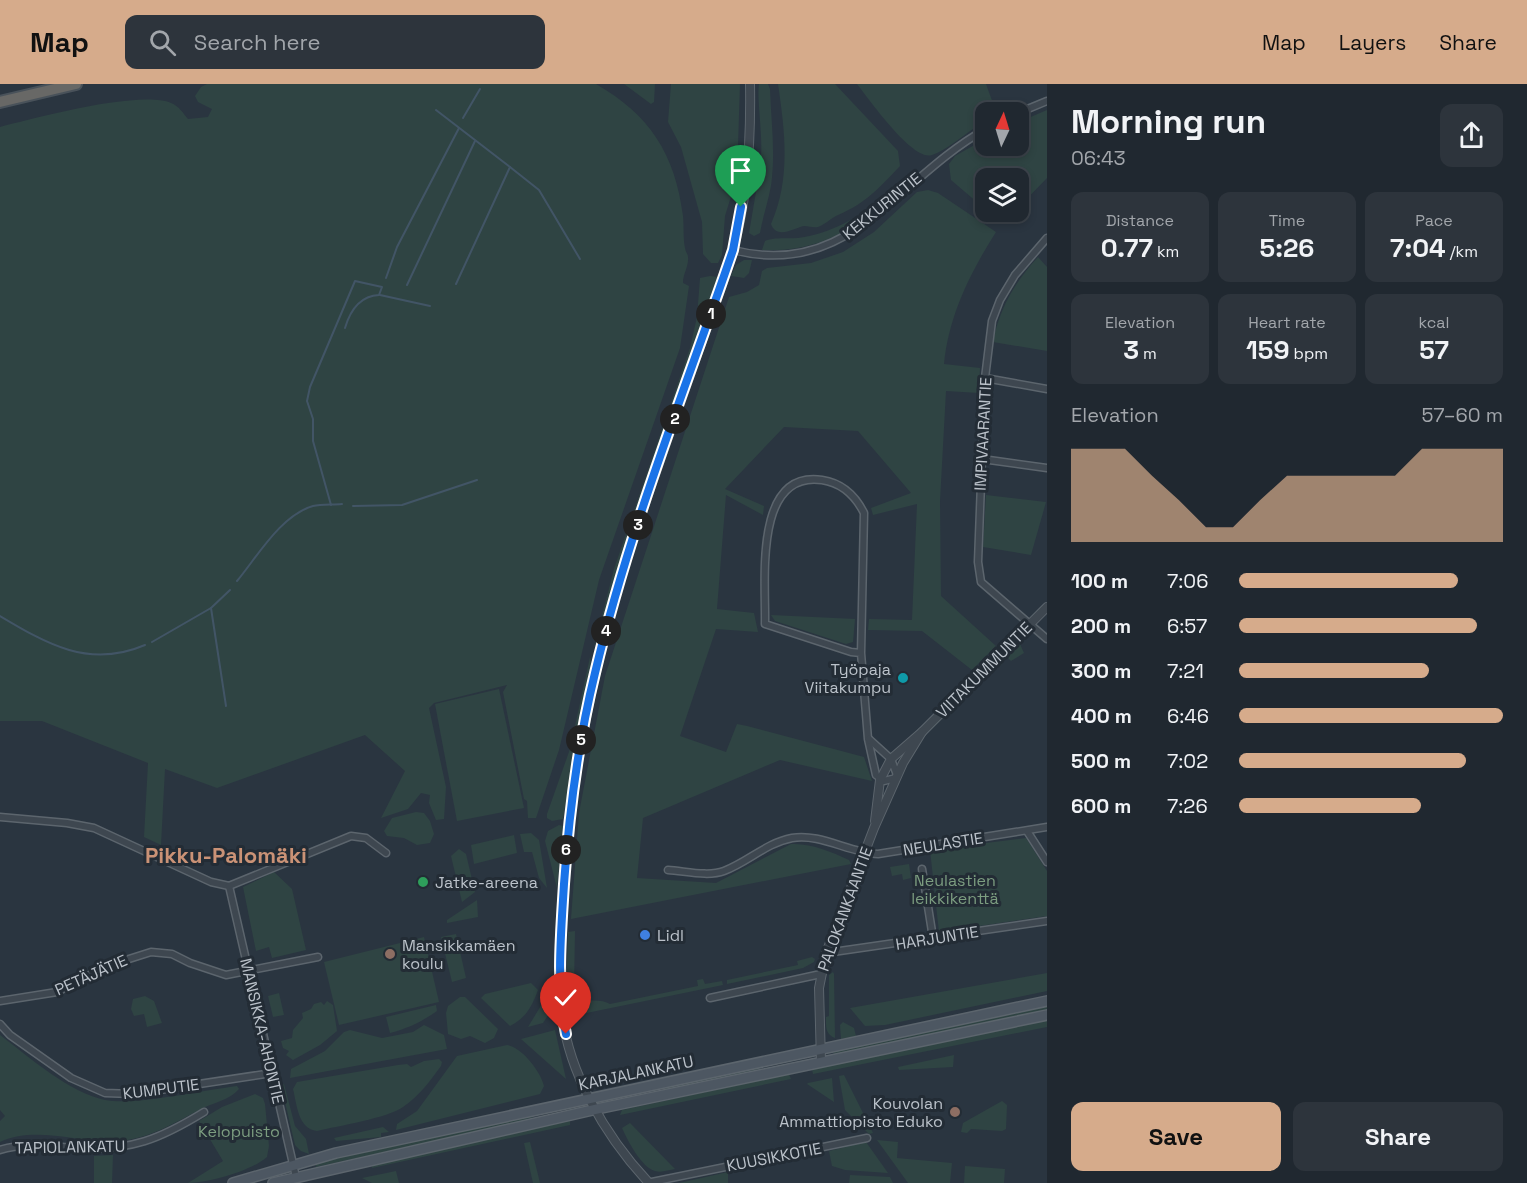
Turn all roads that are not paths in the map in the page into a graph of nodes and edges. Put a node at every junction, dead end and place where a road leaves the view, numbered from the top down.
1 (76, 84) edge
2 (750, 84) edge
3 (1047, 101) edge
4 (0, 102) edge
5 (1029, 108) edge
6 (975, 136) edge
7 (1047, 238) edge
8 (733, 250) junction
9 (985, 378) junction
10 (1047, 389) edge
11 (982, 459) junction
12 (1047, 468) edge
13 (1047, 608) edge
14 (1029, 625) junction
15 (1047, 639) edge
16 (861, 652) junction
17 (922, 732) junction
18 (868, 739) junction
19 (891, 759) junction
20 (896, 776) junction
21 (880, 780) junction
22 (0, 817) edge
23 (1047, 827) edge
24 (874, 828) junction
25 (1027, 831) junction
26 (386, 853) dead end
27 (866, 853) junction
28 (1047, 862) edge
29 (668, 870) dead end
30 (921, 870) dead end
31 (229, 886) junction
32 (1047, 921) edge
33 (933, 938) junction
34 (826, 953) junction
35 (318, 957) dead end
36 (249, 972) junction
37 (821, 975) junction
38 (710, 998) dead end
39 (0, 1001) edge
40 (1047, 1001) edge
41 (1047, 1015) edge
42 (0, 1024) edge
43 (820, 1048) junction
44 (821, 1062) junction
45 (272, 1073) junction
46 (591, 1098) junction
47 (597, 1108) junction
48 (204, 1112) dead end
49 (867, 1138) dead end
50 (0, 1150) edge
51 (292, 1164) junction
52 (296, 1177) junction
53 (233, 1183) edge
54 (273, 1183) edge
55 (648, 1183) edge

1 - 4 highway
2 - 8 street
3 - 5 street
6 - 8 street, KEKKURINTIE
7 - 9 street, IMPIVAARANTIE
8 - 46 street
9 - 10 street
9 - 11 street, IMPIVAARANTIE
11 - 12 street
11 - 14 street, IMPIVAARANTIE
13 - 14 street, VIITAKUMMUNTIE
14 - 15 street, IMPIVAARANTIE
14 - 17 street, VIITAKUMMUNTIE
16 - 16 street, PALOKANKAANTIE
16 - 18 street, PALOKANKAANTIE
17 - 19 street, VIITAKUMMUNTIE
17 - 20 street, VIITAKUMMUNTIE
18 - 19 street
18 - 21 street, PALOKANKAANTIE
19 - 20 street
19 - 21 street, VIITAKUMMUNTIE
20 - 21 street
20 - 24 street, PALOKANKAANTIE
21 - 24 street, PALOKANKAANTIE
22 - 31 street
23 - 25 street, NEULASTIE
24 - 27 street, PALOKANKAANTIE
25 - 27 street, NEULASTIE
25 - 28 street
26 - 31 street
27 - 29 street, NEULASTIE
27 - 34 street, PALOKANKAANTIE
30 - 33 street
31 - 36 street, MANSIKKA-AHONTIE
32 - 33 street, HARJUNTIE
33 - 34 street, HARJUNTIE
34 - 37 street, PALOKANKAANTIE
35 - 36 street, PETÄJÄTIE
36 - 39 street, PETÄJÄTIE
36 - 45 street, MANSIKKA-AHONTIE
37 - 38 street
37 - 43 street, PALOKANKAANTIE
40 - 43 main road, KARJALANKATU
41 - 44 main road, KARJALANKATU
42 - 45 street, KUMPUTIE
43 - 44 street, PALOKANKAANTIE
43 - 46 main road, KARJALANKATU
44 - 47 main road, KARJALANKATU
45 - 51 street, MANSIKKA-AHONTIE
46 - 47 street
46 - 51 main road, KARJALANKATU
47 - 52 main road, KARJALANKATU
47 - 55 street
48 - 50 street, TAPIOLANKATU
49 - 55 street, KUUSIKKOTIE
51 - 52 street, MANSIKKA-AHONTIE
51 - 53 main road, KARJALANKATU
52 - 54 main road, KARJALANKATU

